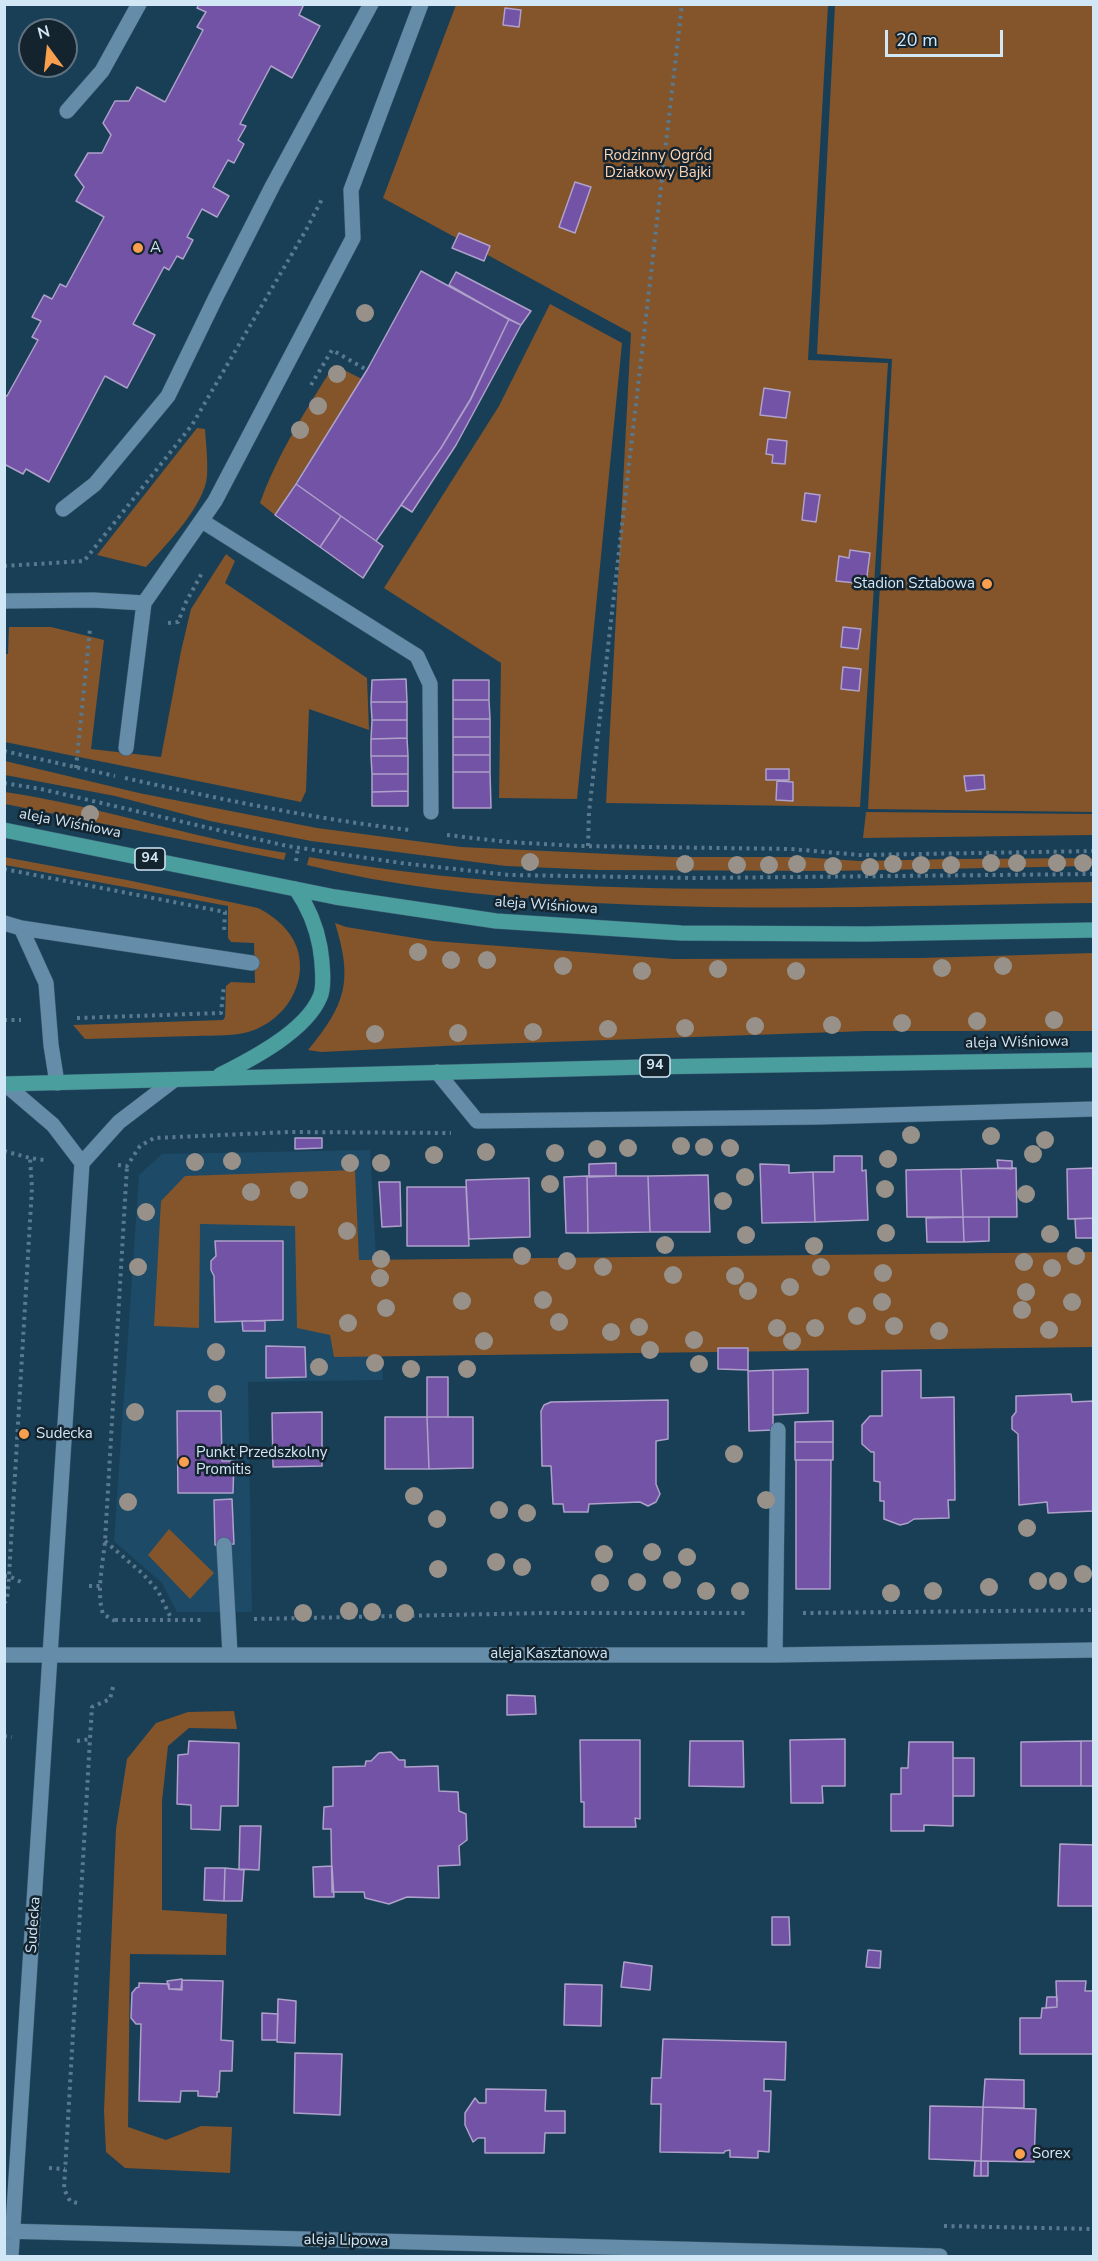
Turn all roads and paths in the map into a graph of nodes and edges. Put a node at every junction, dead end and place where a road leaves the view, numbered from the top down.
1 (139, 4) edge
2 (371, 4) edge
3 (421, 4) edge
4 (682, 4) edge
5 (67, 111) dead end
6 (326, 191) dead end
7 (63, 509) dead end
8 (202, 520) junction
9 (4, 566) edge
10 (93, 600) junction
11 (4, 601) edge
12 (144, 603) junction
13 (126, 748) dead end
14 (4, 751) edge
15 (76, 768) junction
16 (4, 783) edge
17 (431, 812) dead end
18 (4, 830) edge
19 (415, 831) dead end
20 (438, 833) dead end
21 (588, 846) junction
22 (1094, 851) edge
23 (1094, 873) edge
24 (296, 889) junction
25 (4, 923) edge
26 (21, 928) junction
27 (1094, 930) edge
28 (252, 963) dead end
29 (1094, 1060) edge
30 (438, 1071) junction
31 (216, 1077) junction
32 (174, 1080) junction
33 (57, 1083) junction
34 (5, 1084) edge
35 (1094, 1109) edge
36 (4, 1151) edge
37 (30, 1158) junction
38 (45, 1160) dead end
39 (82, 1162) junction
40 (127, 1166) dead end
41 (778, 1430) dead end
42 (105, 1541) junction
43 (224, 1545) dead end
44 (7, 1576) edge
45 (21, 1582) dead end
46 (89, 1586) dead end
47 (100, 1586) junction
48 (4, 1603) edge
49 (1094, 1610) edge
50 (776, 1613) junction
51 (115, 1620) junction
52 (172, 1620) junction
53 (227, 1620) junction
54 (115, 1628) dead end
55 (1094, 1650) edge
56 (230, 1654) junction
57 (4, 1655) edge
58 (775, 1655) junction
59 (50, 1656) junction
60 (114, 1682) dead end
61 (4, 1736) edge
62 (12, 1737) dead end
63 (90, 1739) junction
64 (77, 1741) dead end
65 (49, 2168) dead end
66 (65, 2169) junction
67 (80, 2211) dead end
68 (1013, 2228) dead end
69 (1094, 2229) edge
70 (9, 2231) edge
71 (11, 2256) edge
72 (940, 2256) edge

1 - 5 street
2 - 7 street
3 - 8 street
4 - 21 path
6 - 9 path
8 - 12 street
8 - 17 street
10 - 11 street
10 - 12 street
10 - 15 path
12 - 13 street
14 - 15 path
15 - 19 path
16 - 23 path
18 - 24 main road, aleja Wiśniowa / 94
20 - 21 path
21 - 22 path
24 - 27 main road, aleja Wiśniowa / 94
24 - 31 main road
25 - 26 street
26 - 28 street
26 - 33 street
29 - 30 main road, aleja Wiśniowa / 94
30 - 31 main road, aleja Wiśniowa / 94
30 - 35 street
31 - 32 main road, aleja Wiśniowa / 94
32 - 33 main road, aleja Wiśniowa / 94
32 - 39 street
33 - 34 main road, aleja Wiśniowa / 94
34 - 39 street
36 - 37 path
37 - 38 path
37 - 44 path
39 - 59 street, Sudecka
40 - 42 path
41 - 50 street
42 - 47 path
42 - 52 path
43 - 53 street
44 - 45 path
44 - 48 path
46 - 47 path
47 - 51 path
49 - 50 path
50 - 53 path
50 - 58 street
51 - 52 path
51 - 54 path
52 - 53 path
53 - 56 street
55 - 58 street, aleja Kasztanowa
56 - 58 street, aleja Kasztanowa
56 - 59 street, aleja Kasztanowa
57 - 59 street, aleja Kasztanowa
59 - 70 street, Sudecka
60 - 63 path
61 - 62 path
63 - 64 path
63 - 66 path
65 - 66 path
66 - 67 path
68 - 69 path
70 - 71 street, Sudecka
70 - 72 street, aleja Lipowa

